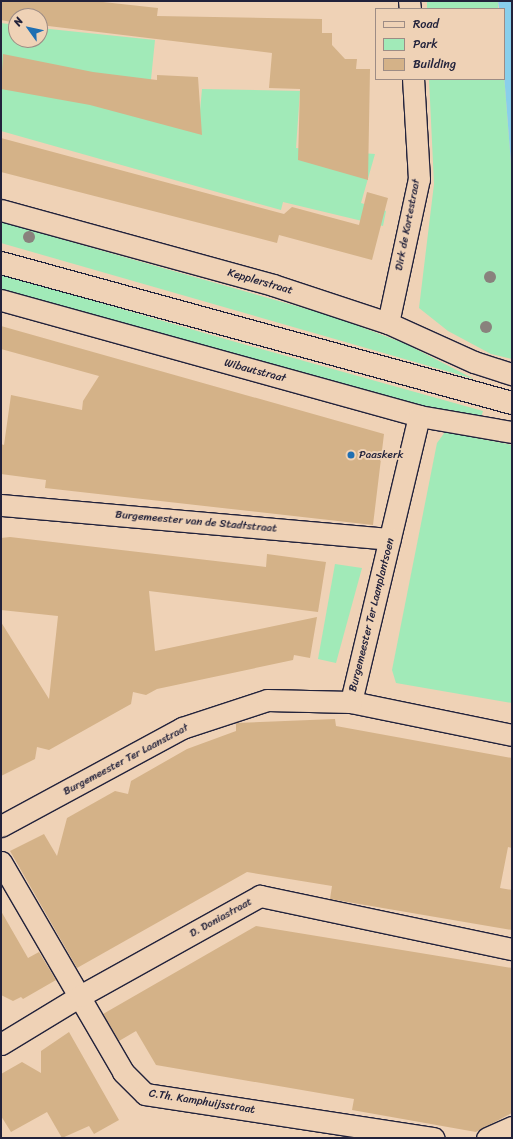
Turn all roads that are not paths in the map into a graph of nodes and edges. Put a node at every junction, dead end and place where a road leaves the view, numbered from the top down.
1 (414, 80) edge
2 (1, 210) edge
3 (1, 264) edge
4 (1, 300) edge
5 (388, 323) junction
6 (512, 374) edge
7 (512, 403) edge
8 (420, 416) junction
9 (512, 432) edge
10 (1, 505) edge
11 (390, 539) junction
12 (351, 702) junction
13 (512, 735) edge
14 (1, 826) edge
15 (1, 862) edge
16 (512, 949) edge
17 (80, 996) junction
18 (1, 1044) edge
19 (512, 1127) edge
20 (434, 1138) edge
21 (487, 1138) edge

1 - 5 street, Dirk de Kortestraat
2 - 5 street, Kepplerstraat
3 - 7 main road
4 - 8 street, Wibautstraat
5 - 6 street, Kepplerstraat
8 - 9 street, Wibautstraat
8 - 11 street, Burgemeester Ter Laanplantsoen
10 - 11 street, Burgemeester van de Stadtstraat
11 - 12 street, Burgemeester Ter Laanplantsoen
12 - 13 street, Burgemeester Ter Laanplantsoen
12 - 14 street, Burgemeester Ter Laanstraat
15 - 17 street, C.Th. Kamphuijsstraat
16 - 17 street, D. Doniastraat
17 - 18 street, D. Doniastraat
17 - 20 street, C.Th. Kamphuijsstraat
19 - 21 street

